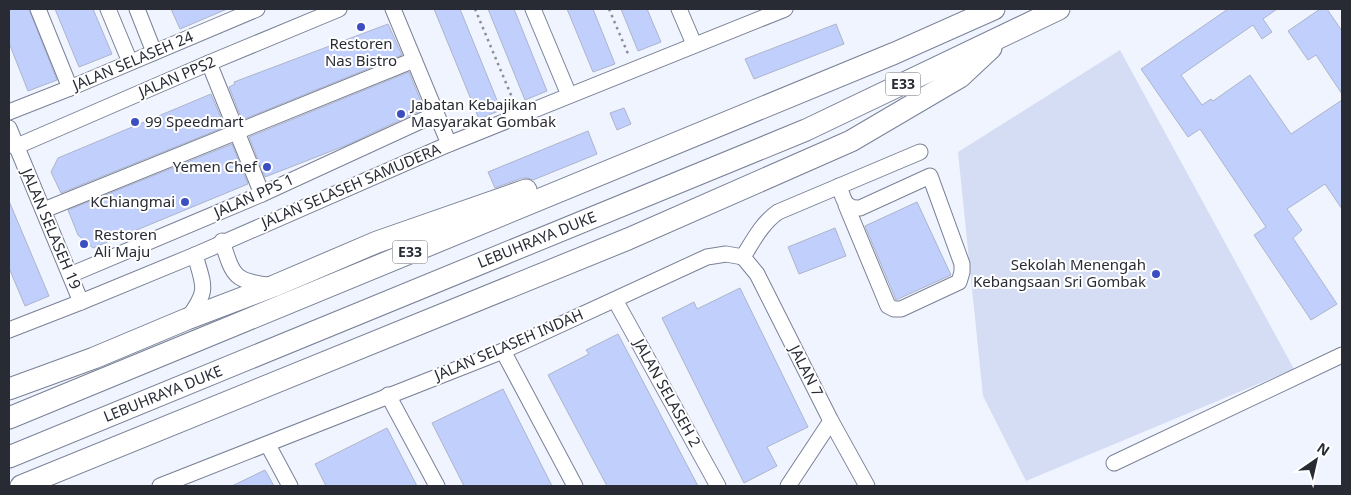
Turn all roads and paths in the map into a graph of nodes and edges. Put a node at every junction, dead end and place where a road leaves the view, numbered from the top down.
1 (38, 9) edge
2 (108, 9) edge
3 (137, 9) edge
4 (257, 9) edge
5 (339, 9) edge
6 (393, 9) edge
7 (475, 9) edge
8 (533, 9) edge
9 (609, 9) edge
10 (679, 9) edge
11 (785, 9) edge
12 (994, 9) edge
13 (1059, 9) edge
14 (999, 38) junction
15 (694, 44) junction
16 (154, 52) junction
17 (414, 60) junction
18 (130, 62) junction
19 (209, 62) junction
20 (70, 88) junction
21 (569, 95) junction
22 (9, 112) edge
23 (436, 114) junction
24 (519, 115) junction
25 (237, 132) junction
26 (11, 138) edge
27 (448, 144) junction
28 (668, 146) junction
29 (920, 152) dead end
30 (839, 186) junction
31 (262, 194) junction
32 (846, 204) junction
33 (44, 210) junction
34 (222, 241) junction
35 (195, 255) junction
36 (743, 257) junction
37 (70, 275) junction
38 (274, 286) junction
39 (615, 300) junction
40 (81, 302) junction
41 (187, 319) junction
42 (9, 330) edge
43 (503, 351) junction
44 (1342, 355) edge
45 (9, 389) edge
46 (388, 395) junction
47 (9, 418) edge
48 (831, 421) junction
49 (268, 445) junction
50 (9, 457) edge
51 (1114, 463) dead end
52 (21, 486) edge
53 (162, 486) edge
54 (290, 486) edge
55 (437, 486) edge
56 (575, 486) edge
57 (718, 486) edge
58 (788, 486) edge
59 (867, 486) edge

1 - 20 street
2 - 18 street
3 - 16 street
4 - 16 street, JALAN SELASEH 24
5 - 19 street, JALAN PPS2
6 - 17 street
7 - 24 path
8 - 21 street
9 - 9 path
10 - 15 street
11 - 15 street, JALAN SELASEH SAMUDERA
12 - 28 highway, E33
13 - 14 highway, LEBUHRAYA DUKE / E33
14 - 50 highway, LEBUHRAYA DUKE / E33
14 - 52 highway
15 - 21 street, JALAN SELASEH SAMUDERA
16 - 18 street, JALAN SELASEH 24
17 - 23 street
17 - 25 street
18 - 20 street, JALAN SELASEH 24
19 - 25 street
19 - 26 street, JALAN PPS2
20 - 22 street, JALAN SELASEH 24
21 - 24 street, JALAN SELASEH SAMUDERA
23 - 27 street
23 - 31 street, JALAN PPS 1
24 - 27 street, JALAN SELASEH SAMUDERA
25 - 31 street
25 - 33 street
26 - 33 street, JALAN SELASEH 19
27 - 34 street, JALAN SELASEH SAMUDERA
28 - 38 highway
28 - 47 highway, E33
29 - 30 street
30 - 32 street
30 - 36 street
31 - 37 street, JALAN PPS 1
32 - 32 street
33 - 37 street, JALAN SELASEH 19
34 - 35 street, JALAN SELASEH SAMUDERA
34 - 38 street
35 - 40 street, JALAN SELASEH SAMUDERA
35 - 41 street
36 - 39 street, JALAN SELASEH INDAH
36 - 48 street, JALAN 7
37 - 40 street, JALAN SELASEH 19
38 - 41 highway
39 - 43 street, JALAN SELASEH INDAH
39 - 57 street, JALAN SELASEH 2
40 - 42 street, JALAN SELASEH SAMUDERA
41 - 45 highway
43 - 46 street, JALAN SELASEH INDAH
43 - 56 street
44 - 51 street
46 - 49 street, JALAN SELASEH INDAH
46 - 55 street
48 - 58 street
48 - 59 street, JALAN 7
49 - 53 street, JALAN SELASEH INDAH
49 - 54 street

